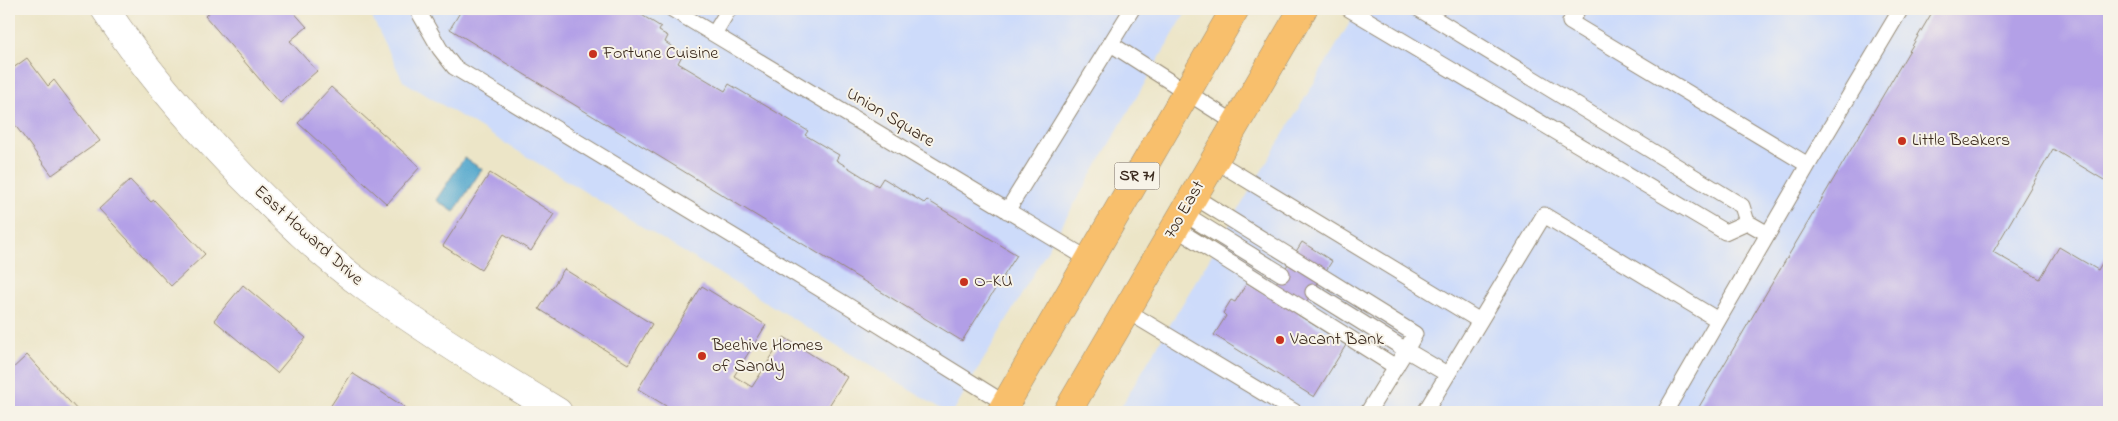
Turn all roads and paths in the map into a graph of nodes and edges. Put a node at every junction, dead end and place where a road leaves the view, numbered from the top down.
1 (104, 9) edge
2 (417, 9) edge
3 (672, 9) edge
4 (729, 9) edge
5 (1132, 9) edge
6 (1235, 9) edge
7 (1303, 9) edge
8 (1349, 9) edge
9 (1419, 9) edge
10 (1578, 9) edge
11 (1901, 9) edge
12 (714, 34) junction
13 (1111, 44) junction
14 (1185, 93) junction
15 (1235, 123) junction
16 (1214, 160) junction
17 (1808, 165) junction
18 (1007, 211) junction
19 (1184, 212) junction
20 (1747, 222) junction
21 (1768, 234) junction
22 (1088, 260) junction
23 (1282, 274) dead end
24 (1313, 292) dead end
25 (1127, 311) junction
26 (1718, 320) junction
27 (1480, 321) junction
28 (1406, 350) junction
29 (1396, 367) junction
30 (1447, 374) junction
31 (1004, 408) edge
32 (558, 412) edge
33 (1067, 412) edge
34 (1296, 412) edge
35 (1368, 412) edge
36 (1425, 412) edge
37 (1665, 412) edge

1 - 32 street, East Howard Drive
2 - 31 lane
3 - 12 lane, Union Square
4 - 12 lane
5 - 13 lane
6 - 14 main road, SR 71
7 - 15 main road, 700 East
8 - 20 lane
9 - 20 lane
10 - 17 lane
11 - 17 lane
12 - 18 lane, Union Square
13 - 14 lane
13 - 18 lane
14 - 15 lane
14 - 22 main road, SR 71
15 - 16 main road, 700 East
16 - 19 main road, 700 East
16 - 27 lane
17 - 21 lane
18 - 22 lane, Union Square
19 - 23 lane
19 - 25 main road, 700 East
19 - 28 lane
19 - 29 lane
20 - 21 lane
21 - 26 lane
22 - 31 main road, SR 71
24 - 28 lane
25 - 33 main road, 700 East
25 - 34 lane
26 - 27 lane
26 - 37 lane
27 - 30 lane
28 - 29 lane
28 - 30 lane
29 - 35 lane
30 - 36 lane

